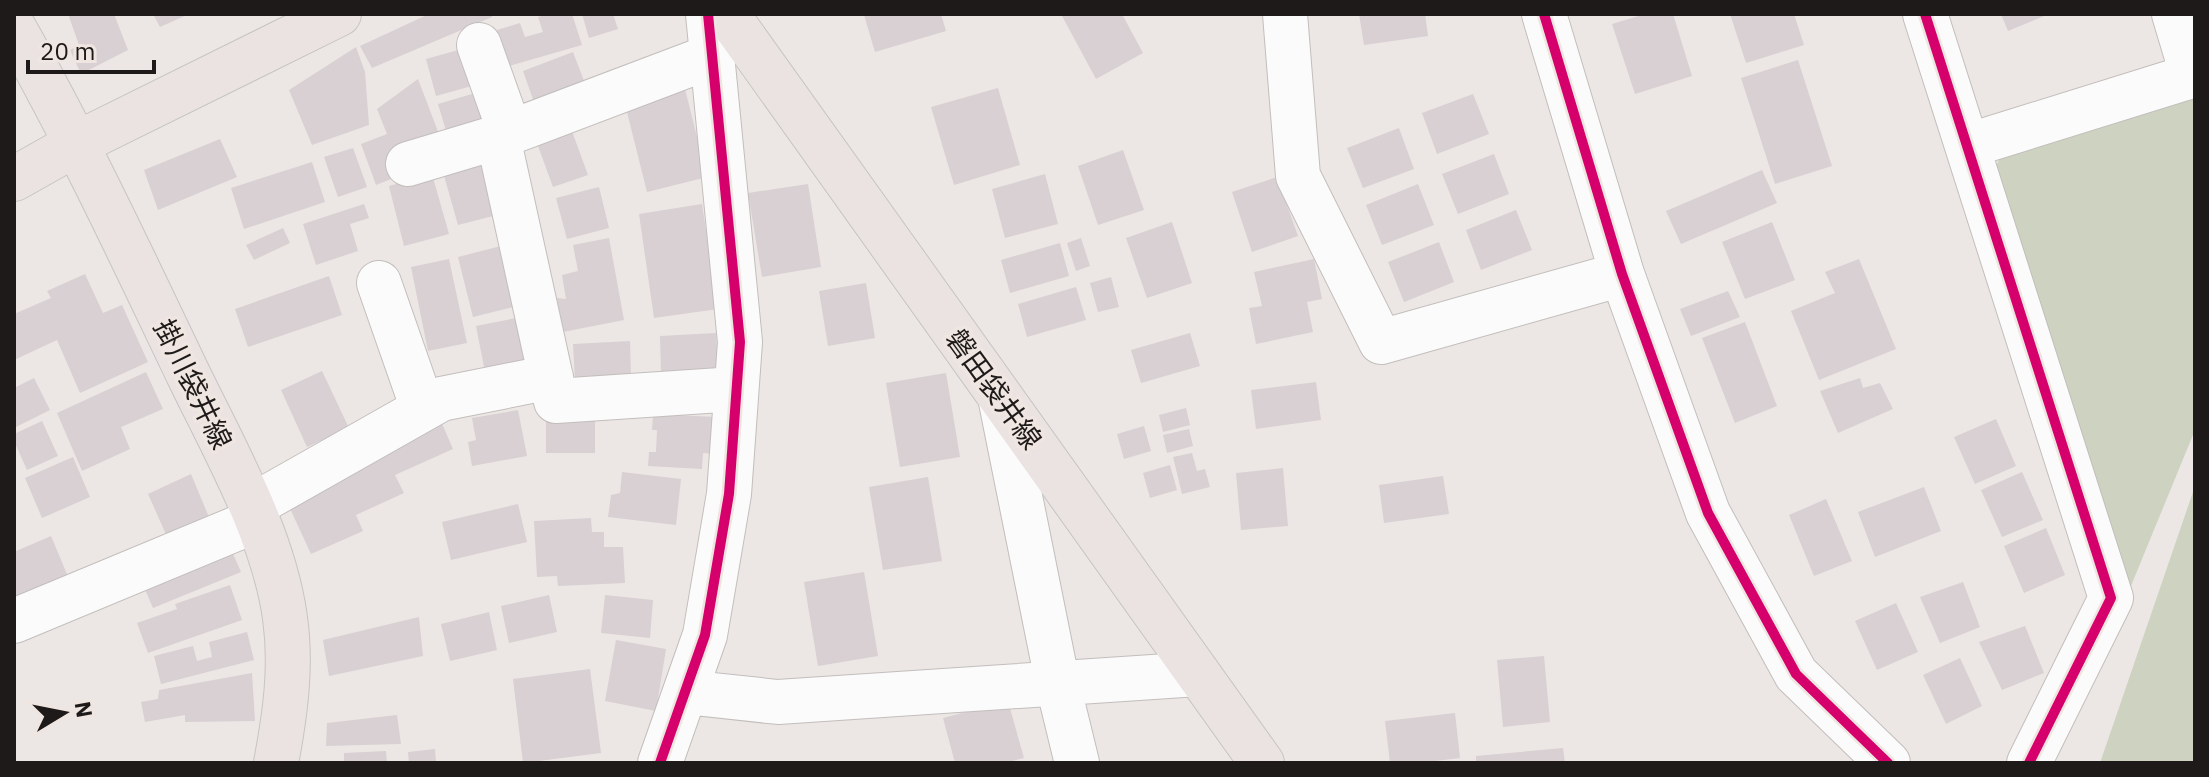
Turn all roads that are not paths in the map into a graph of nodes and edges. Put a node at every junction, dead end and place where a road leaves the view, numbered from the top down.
1 (339, 14) edge
2 (708, 14) edge
3 (727, 14) edge
4 (1285, 14) edge
5 (1925, 14) edge
6 (2174, 14) edge
7 (1551, 16) edge
8 (14, 28) edge
9 (479, 45) dead end
10 (712, 56) junction
11 (2194, 74) edge
12 (504, 134) junction
13 (78, 143) junction
14 (1967, 146) junction
15 (408, 164) dead end
16 (14, 179) edge
17 (1622, 274) junction
18 (379, 283) dead end
19 (551, 377) junction
20 (736, 389) junction
21 (1000, 397) junction
22 (423, 409) junction
23 (254, 513) junction
24 (14, 621) edge
25 (1198, 674) junction
26 (1058, 685) junction
27 (685, 692) junction
28 (276, 763) edge
29 (660, 763) edge
30 (1077, 763) edge
31 (1262, 763) edge
32 (1888, 763) edge
33 (2029, 763) edge

1 - 13 main road
2 - 10 street
3 - 21 main road, 磐田袋井線
4 - 17 street
5 - 14 street
6 - 11 street
7 - 17 street
8 - 13 main road, 掛川袋井線
9 - 12 street
10 - 12 street
10 - 20 street
11 - 14 street
12 - 15 street
12 - 19 street
13 - 16 main road
13 - 23 main road, 掛川袋井線
14 - 33 street
17 - 32 street
18 - 22 street
19 - 20 street
19 - 22 street
20 - 27 street
21 - 25 main road, 磐田袋井線
21 - 26 street
22 - 23 street
23 - 24 street
23 - 28 main road, 掛川袋井線
25 - 26 street
25 - 31 main road, 磐田袋井線
26 - 27 street
26 - 30 street
27 - 29 street

